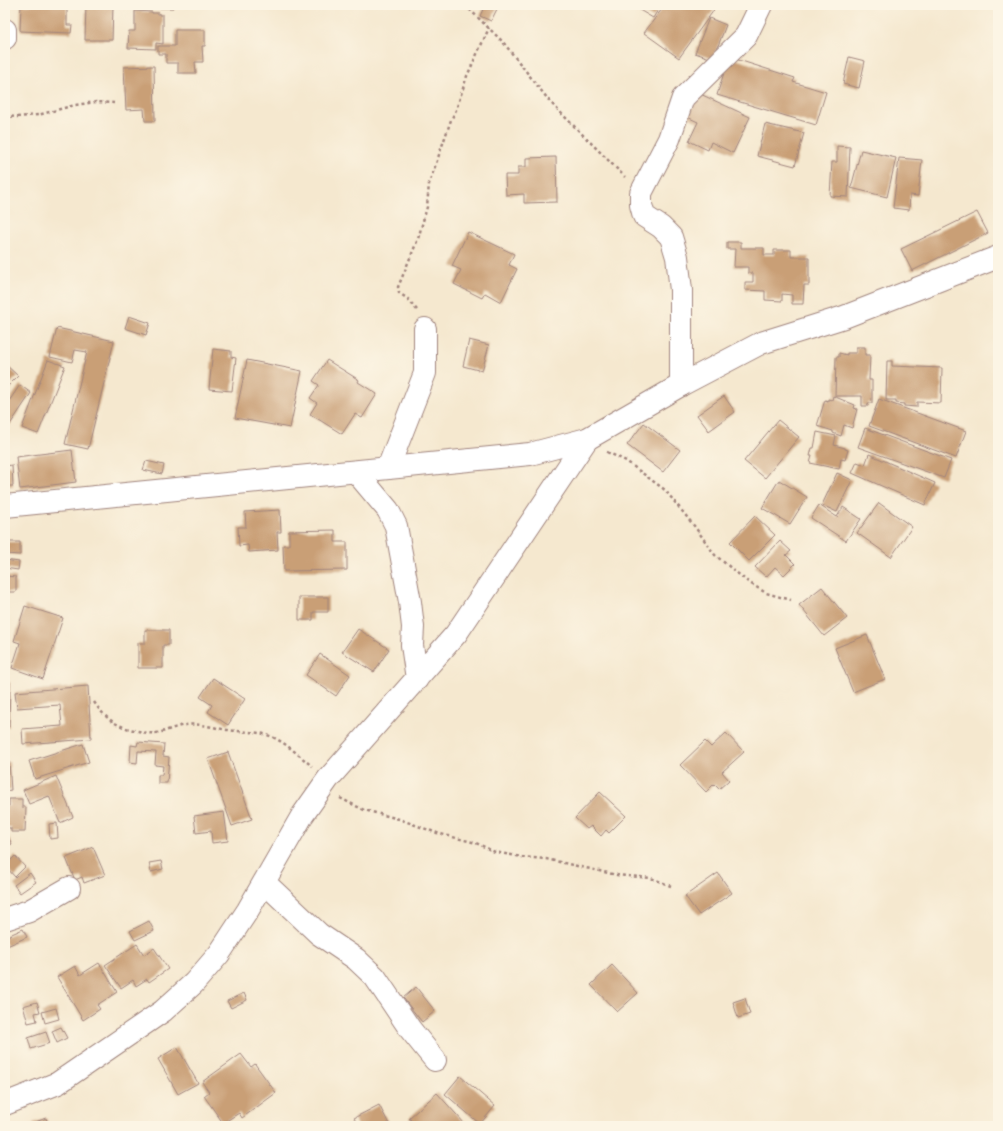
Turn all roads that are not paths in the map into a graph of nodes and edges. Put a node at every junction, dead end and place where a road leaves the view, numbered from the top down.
1 (761, 5) edge
2 (5, 30) edge
3 (5, 38) edge
4 (998, 257) edge
5 (425, 329) road end
6 (682, 384) junction
7 (586, 442) junction
8 (388, 468) junction
9 (356, 472) junction
10 (5, 506) edge
11 (417, 679) junction
12 (265, 883) junction
13 (69, 888) dead end
14 (5, 920) edge
15 (436, 1060) dead end
16 (5, 1104) edge

1 - 6 street
2 - 3 street
4 - 6 street
5 - 8 street
6 - 7 street
7 - 8 street
7 - 11 street
8 - 9 street
9 - 10 street
9 - 11 street
11 - 12 street
12 - 15 street
12 - 16 street
13 - 14 street

